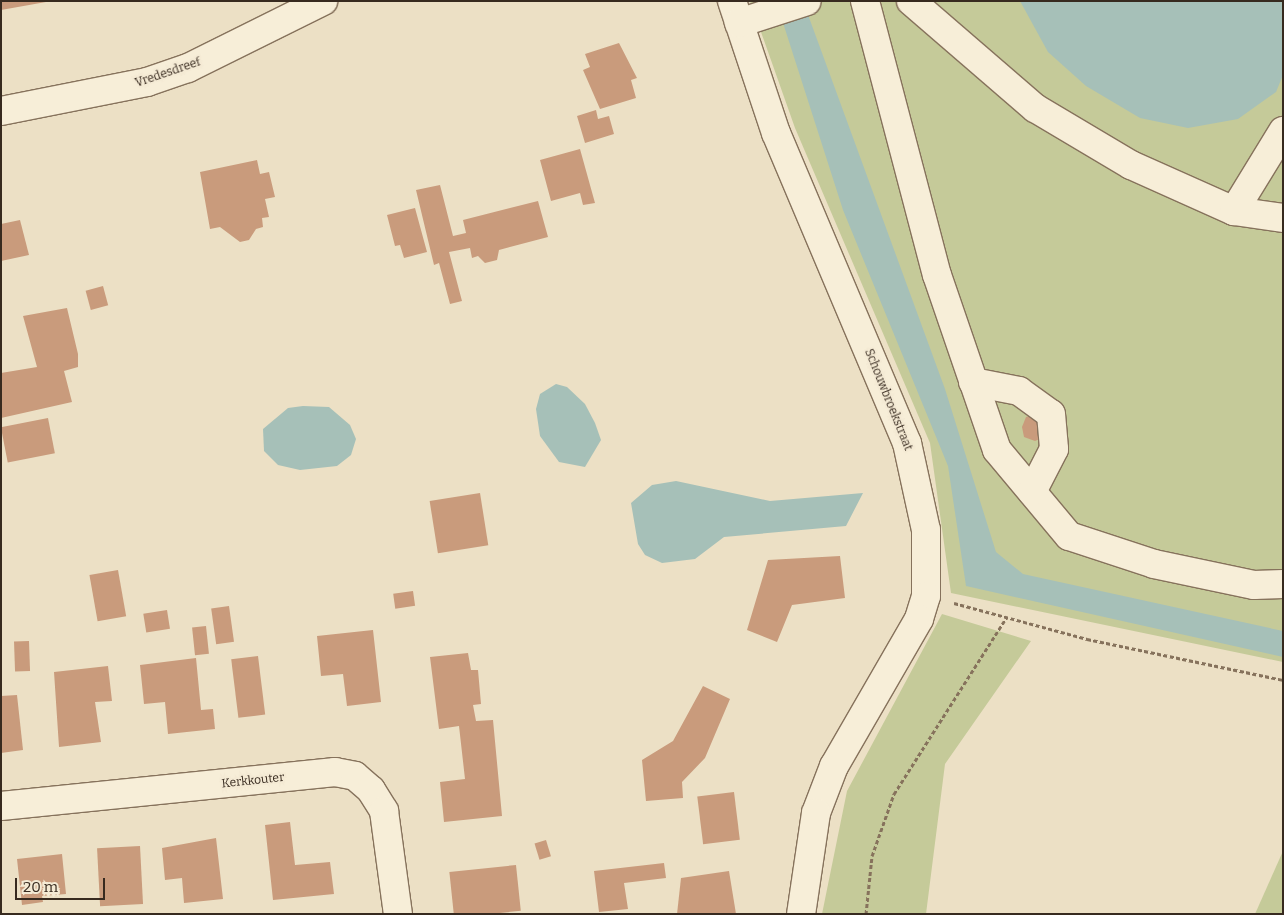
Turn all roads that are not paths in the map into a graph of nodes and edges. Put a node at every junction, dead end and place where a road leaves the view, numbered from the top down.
1 (323, 1) edge
2 (806, 1) edge
3 (865, 1) edge
4 (911, 1) edge
5 (735, 12) edge
6 (1, 111) edge
7 (1283, 132) edge
8 (1234, 211) junction
9 (1283, 218) edge
10 (973, 382) junction
11 (1032, 492) junction
12 (1283, 584) edge
13 (1, 806) edge
14 (398, 914) edge
15 (801, 914) edge

1 - 6 street, Vredesdreef
2 - 5 street
3 - 10 street
4 - 8 street
5 - 15 street, Schouwbroekstraat
7 - 8 street
8 - 9 street
10 - 11 street
10 - 11 street
11 - 12 street
13 - 14 street, Kerkkouter

